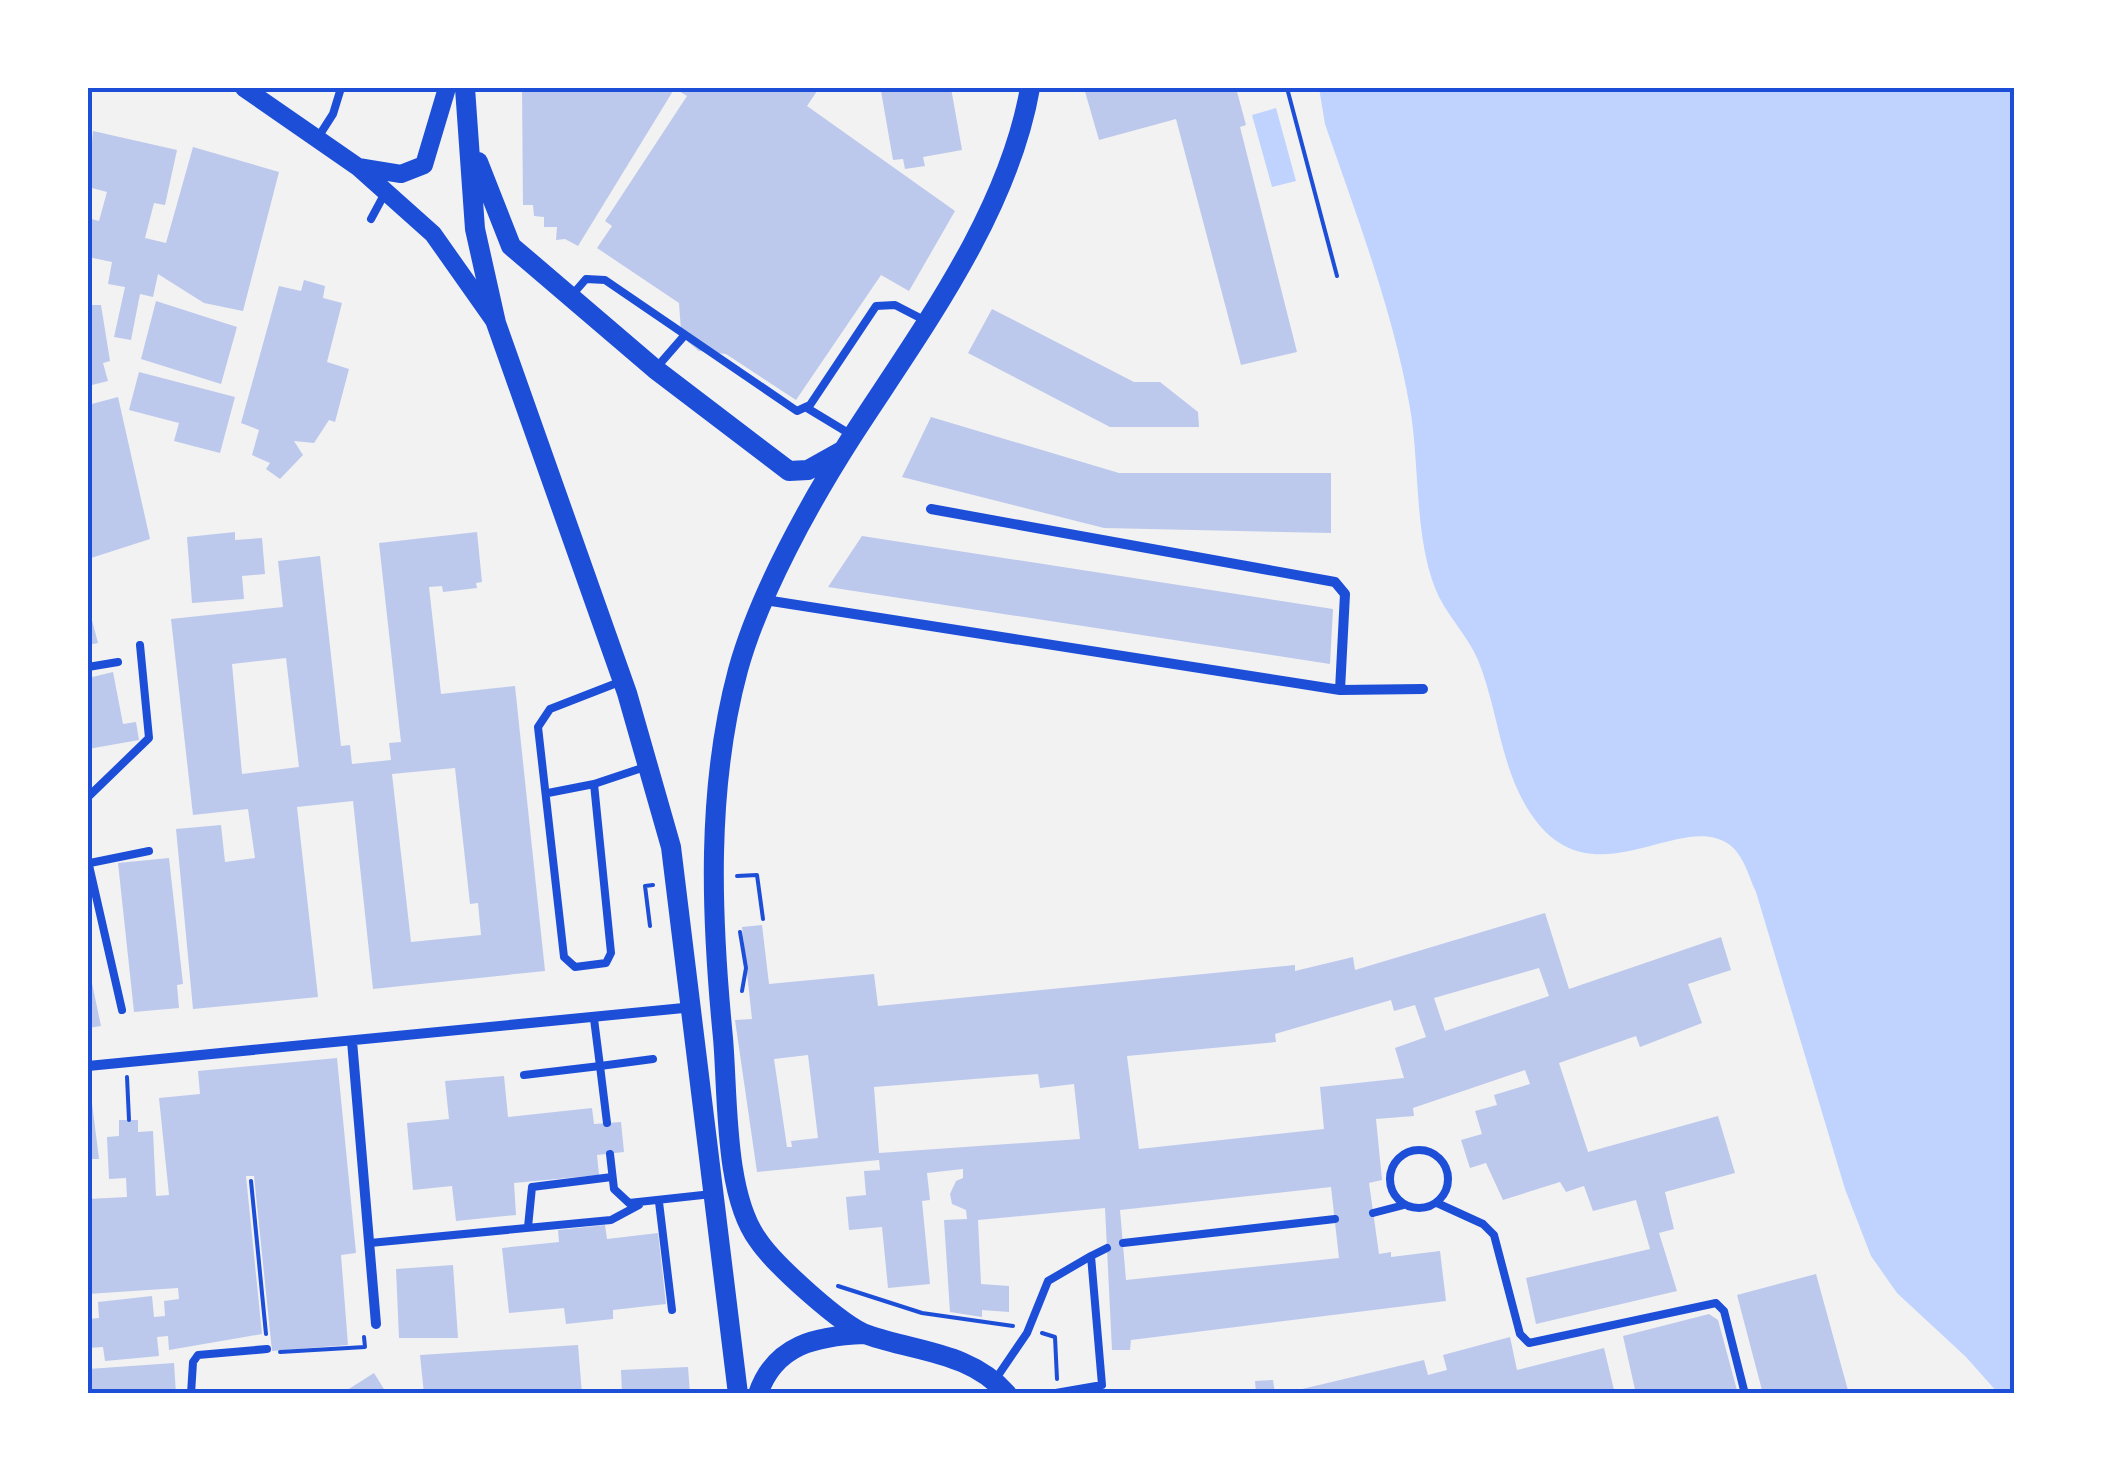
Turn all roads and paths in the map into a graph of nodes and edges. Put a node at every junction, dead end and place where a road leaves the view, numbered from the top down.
1 (244, 88) edge
2 (341, 88) edge
3 (447, 88) edge
4 (465, 88) edge
5 (1030, 88) edge
6 (1287, 88) edge
7 (468, 134) junction
8 (318, 138) junction
9 (358, 166) junction
10 (386, 193) junction
11 (371, 218) dead end
12 (1337, 276) dead end
13 (570, 298) junction
14 (926, 320) junction
15 (496, 323) junction
16 (684, 336) junction
17 (654, 369) junction
18 (807, 408) junction
19 (848, 443) junction
20 (930, 509) dead end
21 (765, 600) junction
22 (140, 645) dead end
23 (118, 662) dead end
24 (88, 667) edge
25 (622, 682) junction
26 (1423, 689) dead end
27 (1340, 690) junction
28 (648, 766) junction
29 (594, 784) junction
30 (548, 793) junction
31 (88, 797) edge
32 (149, 851) dead end
33 (89, 862) edge
34 (734, 871) dead end
35 (746, 876) dead end
36 (656, 884) dead end
37 (735, 886) dead end
38 (763, 919) dead end
39 (738, 922) dead end
40 (650, 926) dead end
41 (737, 1006) dead end
42 (694, 1007) junction
43 (122, 1010) dead end
44 (594, 1020) junction
45 (352, 1041) junction
46 (653, 1059) dead end
47 (126, 1062) junction
48 (88, 1066) edge
49 (600, 1066) junction
50 (524, 1075) dead end
51 (129, 1120) dead end
52 (607, 1123) dead end
53 (610, 1154) dead end
54 (612, 1177) junction
55 (251, 1181) dead end
56 (712, 1194) junction
57 (660, 1202) junction
58 (1437, 1203) junction
59 (638, 1205) junction
60 (1404, 1205) junction
61 (1373, 1212) dead end
62 (1335, 1219) dead end
63 (528, 1227) junction
64 (370, 1243) junction
65 (1123, 1243) dead end
66 (1107, 1248) dead end
67 (1091, 1256) junction
68 (836, 1284) dead end
69 (672, 1310) dead end
70 (376, 1324) joint
71 (1029, 1329) junction
72 (864, 1334) junction
73 (267, 1349) junction
74 (1001, 1387) edge
75 (1054, 1393) edge
76 (191, 1394) edge
77 (738, 1394) edge
78 (758, 1394) edge
79 (1745, 1394) edge

1 - 8 street
2 - 8 lane
3 - 9 street
4 - 7 main road
5 - 14 main road
6 - 12 path
7 - 13 main road
7 - 15 main road
8 - 9 street
9 - 10 street
10 - 11 lane
10 - 15 street
13 - 16 lane
13 - 17 main road
14 - 18 lane
14 - 19 main road
15 - 25 main road
16 - 17 lane
16 - 18 lane
17 - 19 main road
18 - 19 lane
19 - 21 main road
20 - 27 street
21 - 27 street
21 - 72 main road
22 - 31 lane
23 - 24 lane
25 - 28 main road
25 - 30 lane
26 - 27 street
28 - 29 lane
28 - 42 main road
29 - 30 lane
29 - 30 lane
32 - 33 lane
33 - 43 lane
34 - 37 path
35 - 38 path
36 - 40 path
39 - 41 path
42 - 44 street
42 - 56 main road
44 - 45 street
44 - 49 lane
45 - 47 street
45 - 64 street
46 - 49 lane
47 - 48 street
47 - 51 path
49 - 50 lane
49 - 52 lane
53 - 54 lane
54 - 59 lane
54 - 63 lane
55 - 73 path
56 - 57 lane
56 - 77 main road
57 - 59 lane
57 - 69 lane
58 - 60 lane
58 - 60 lane
58 - 79 lane
59 - 63 lane
60 - 61 lane
62 - 65 lane
63 - 64 lane
64 - 70 street
66 - 67 lane
67 - 71 lane
67 - 75 lane
68 - 71 path
70 - 73 path
71 - 74 lane
71 - 75 path
72 - 74 main road
72 - 78 main road
73 - 76 lane

